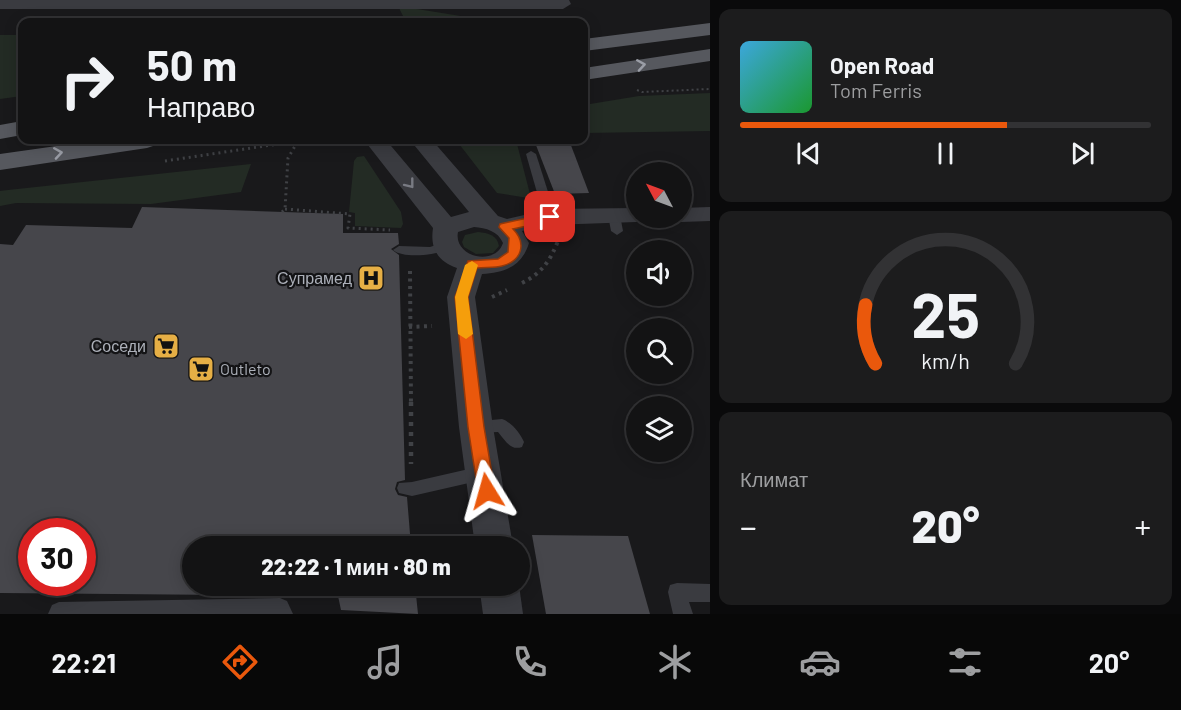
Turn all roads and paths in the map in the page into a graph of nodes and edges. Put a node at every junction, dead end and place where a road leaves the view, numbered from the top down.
1 (562, 2) edge
2 (0, 4) edge
3 (707, 29) edge
4 (588, 44) edge
5 (710, 55) edge
6 (588, 73) edge
7 (710, 89) edge
8 (642, 92) dead end
9 (18, 129) edge
10 (0, 132) edge
11 (120, 144) edge
12 (296, 144) edge
13 (378, 144) edge
14 (425, 144) edge
15 (531, 154) dead end
16 (0, 162) edge
17 (710, 214) edge
18 (692, 215) edge
19 (578, 216) junction
20 (550, 217) junction
21 (622, 220) edge
22 (497, 224) junction
23 (446, 236) junction
24 (405, 251) junction
25 (472, 264) junction
26 (520, 284) dead end
27 (511, 288) dead end
28 (490, 298) dead end
29 (476, 427) junction
30 (516, 442) dead end
31 (484, 472) junction
32 (408, 489) joint
33 (493, 536) edge
34 (710, 593) edge
35 (500, 596) edge
36 (58, 614) edge
37 (283, 614) edge
38 (502, 614) edge
39 (683, 614) edge

1 - 2 street
3 - 4 main road
6 -> 5 main road
7 - 8 path
9 - 10 main road
16 -> 11 main road
12 - 24 path
13 -> 23 street
14 - 22 street
15 - 20 lane
17 - 18 street
19 - 20 street
19 - 21 street
19 - 26 path
20 - 22 street
22 - 23 street
22 - 25 street
23 - 24 lane
23 - 25 street
24 - 32 path
25 - 29 street
27 - 28 path
29 - 30 lane
29 - 31 street
31 - 32 lane
31 - 33 street
34 - 39 lane
35 - 38 street
36 - 37 lane

